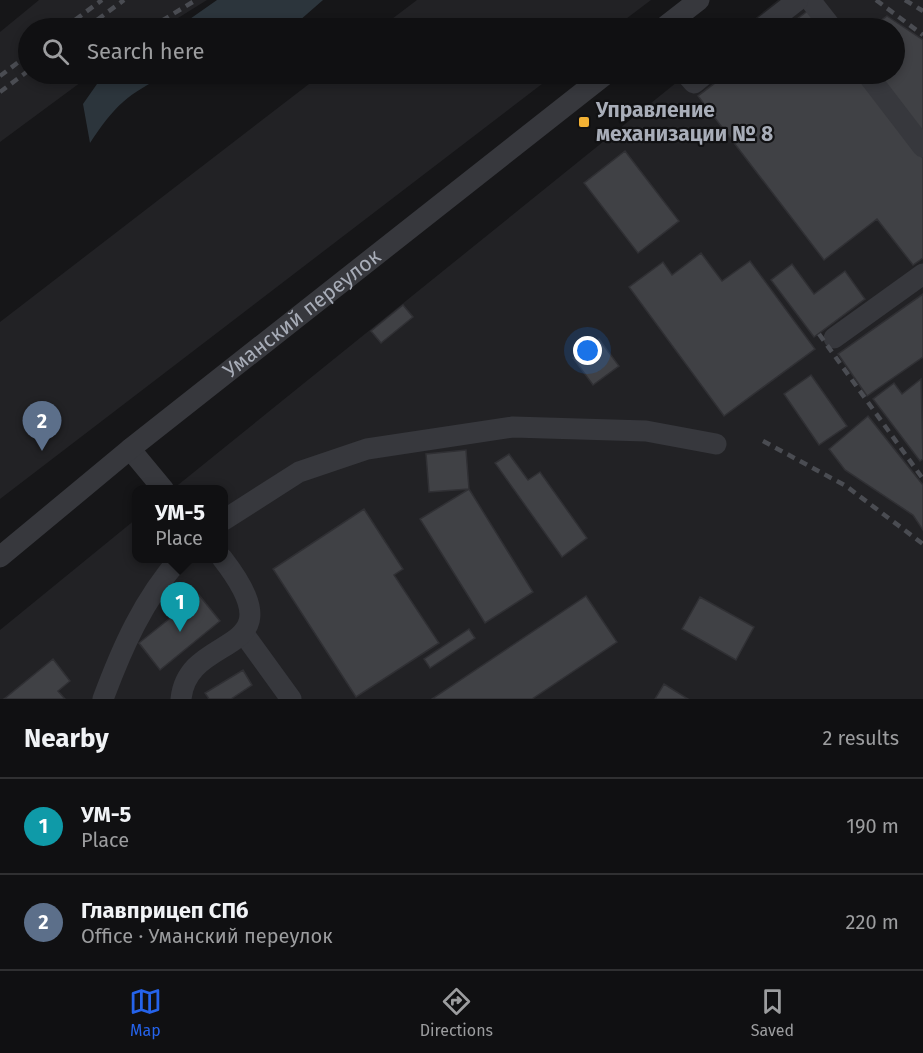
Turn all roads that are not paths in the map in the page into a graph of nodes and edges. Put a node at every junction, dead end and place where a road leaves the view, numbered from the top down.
1 (699, 0) edge
2 (798, 0) edge
3 (810, 0) edge
4 (676, 18) edge
5 (775, 18) edge
6 (824, 18) edge
7 (593, 84) edge
8 (875, 84) edge
9 (923, 147) edge
10 (923, 274) edge
11 (834, 338) dead end
12 (716, 444) dead end
13 (130, 449) junction
14 (161, 485) edge
15 (228, 517) edge
16 (0, 557) edge
17 (176, 563) edge
18 (226, 563) edge
19 (244, 634) junction
20 (103, 699) edge
21 (181, 699) edge
22 (291, 699) edge

1 - 4 street
2 - 5 street
3 - 6 street
7 - 13 street, Уманский переулок
8 - 9 street
10 - 11 street
12 - 15 street
13 - 14 street
13 - 16 street, Уманский переулок
17 - 20 street
18 - 19 street
19 - 21 street
19 - 22 street

